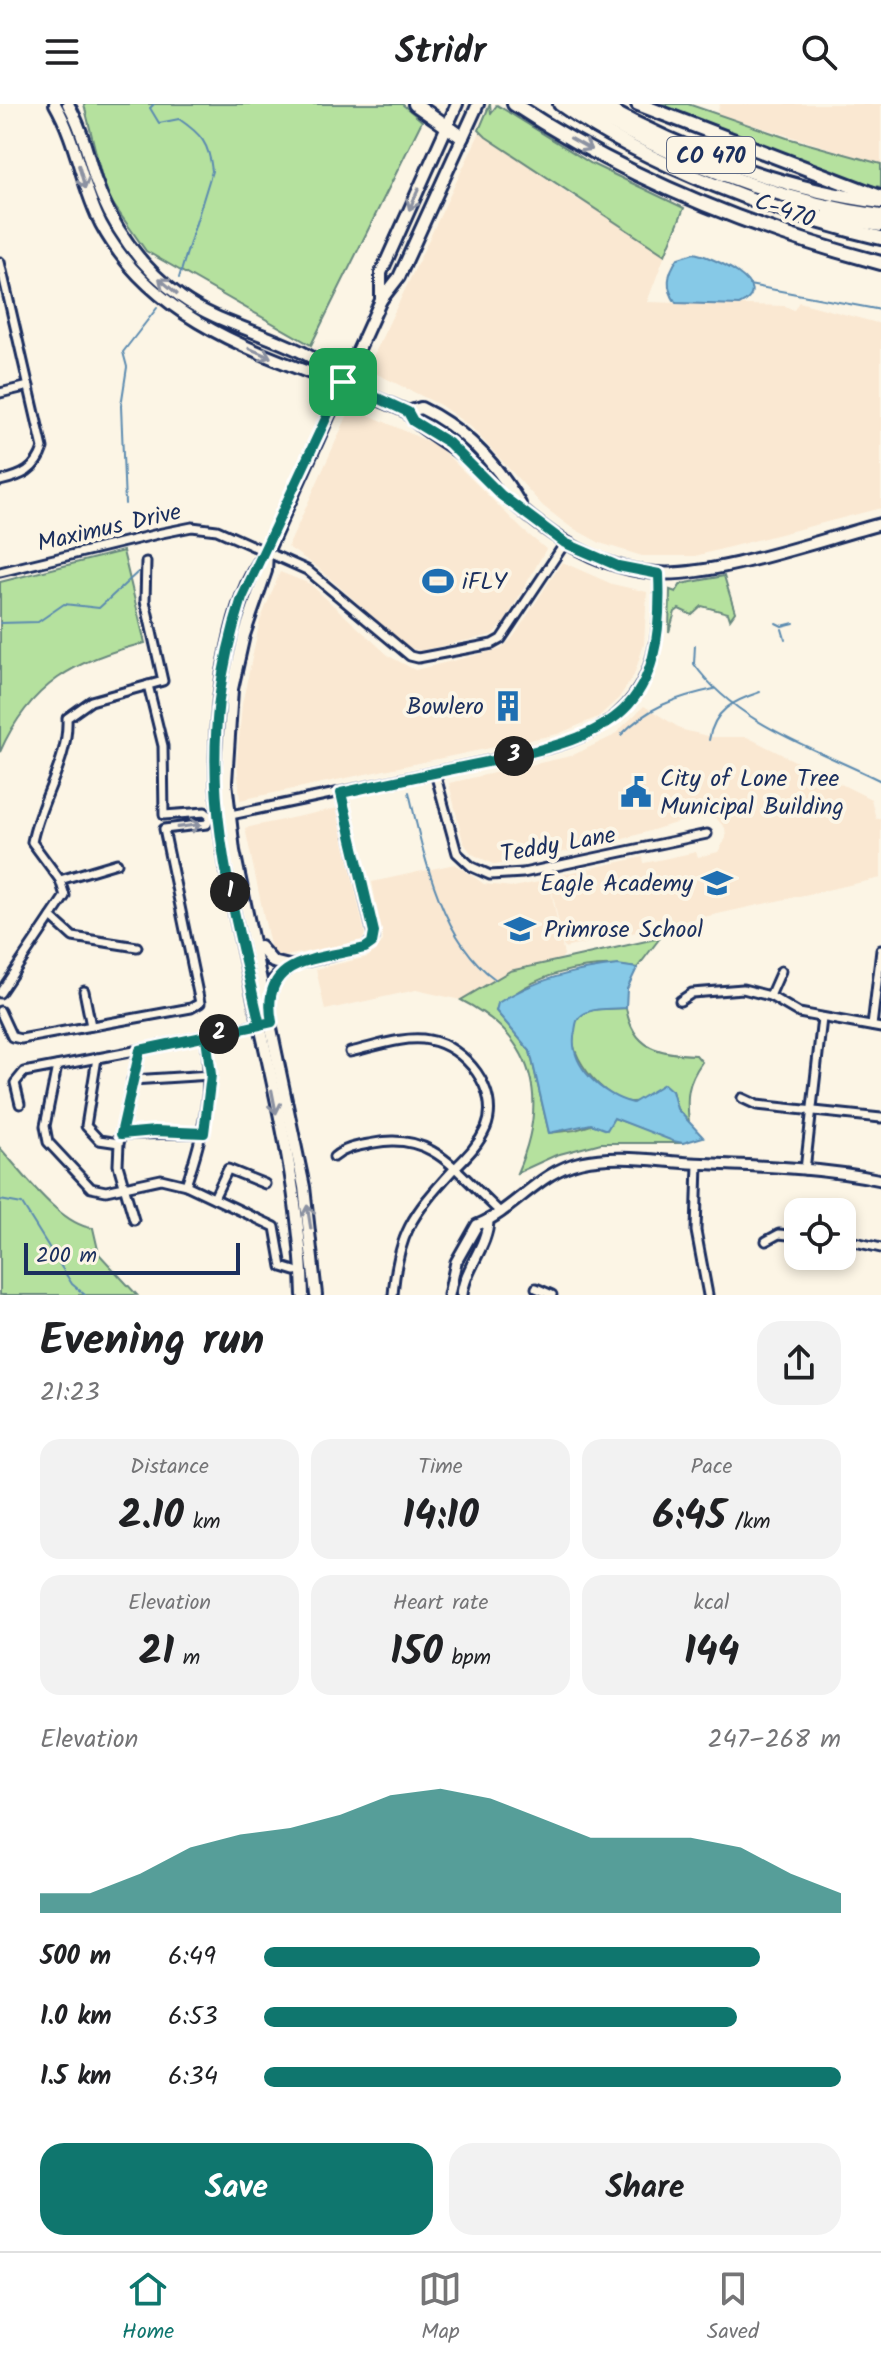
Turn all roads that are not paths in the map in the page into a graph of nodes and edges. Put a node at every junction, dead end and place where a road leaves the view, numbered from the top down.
1 (55, 104) edge
2 (68, 104) edge
3 (415, 104) edge
4 (457, 104) edge
5 (478, 104) edge
6 (514, 104) edge
7 (560, 104) edge
8 (577, 104) edge
9 (598, 104) edge
10 (638, 104) edge
11 (446, 128) junction
12 (462, 137) junction
13 (754, 197) junction
14 (881, 200) edge
15 (881, 216) edge
16 (881, 225) edge
17 (881, 238) edge
18 (879, 261) edge
19 (0, 262) edge
20 (10, 299) junction
21 (381, 300) junction
22 (0, 301) edge
23 (343, 382) junction
24 (29, 386) junction
25 (0, 393) edge
26 (408, 412) junction
27 (416, 423) junction
28 (479, 451) junction
29 (469, 461) junction
30 (0, 481) edge
31 (509, 485) junction
32 (522, 508) junction
33 (881, 524) edge
34 (565, 543) junction
35 (267, 552) junction
36 (146, 562) dead end
37 (0, 572) edge
38 (659, 574) junction
39 (148, 685) junction
40 (435, 773) junction
41 (341, 793) junction
42 (229, 815) junction
43 (216, 817) junction
44 (707, 834) dead end
45 (117, 863) dead end
46 (60, 880) junction
47 (51, 917) junction
48 (251, 929) junction
49 (137, 947) dead end
50 (881, 950) edge
51 (289, 966) junction
52 (781, 971) dead end
53 (84, 991) dead end
54 (0, 993) edge
55 (770, 996) junction
56 (680, 1001) dead end
57 (268, 1004) junction
58 (0, 1011) edge
59 (822, 1018) junction
60 (272, 1022) junction
61 (260, 1025) junction
62 (91, 1026) junction
63 (872, 1026) junction
64 (881, 1028) edge
65 (206, 1037) junction
66 (140, 1050) junction
67 (350, 1052) dead end
68 (97, 1058) junction
69 (57, 1066) junction
70 (211, 1075) junction
71 (132, 1080) junction
72 (742, 1098) dead end
73 (20, 1104) dead end
74 (809, 1109) junction
75 (881, 1118) edge
76 (204, 1133) junction
77 (120, 1138) junction
78 (334, 1157) dead end
79 (698, 1163) junction
80 (454, 1170) junction
81 (805, 1170) junction
82 (881, 1180) edge
83 (265, 1184) dead end
84 (186, 1185) junction
85 (122, 1187) junction
86 (214, 1198) junction
87 (499, 1211) junction
88 (134, 1220) dead end
89 (488, 1220) junction
90 (784, 1235) edge
91 (766, 1241) dead end
92 (856, 1242) edge
93 (471, 1248) junction
94 (881, 1248) edge
95 (295, 1271) dead end
96 (462, 1277) edge
97 (536, 1288) dead end
98 (450, 1290) edge
99 (303, 1295) edge
100 (316, 1295) edge
101 (393, 1295) edge
102 (552, 1295) edge
103 (708, 1295) edge

1 -> 23 main road
23 -> 2 main road
3 - 11 highway
4 - 11 main road
5 - 12 main road
6 -> 18 highway, C-470 / CO 470
7 - 13 highway
8 - 15 highway
9 - 14 highway, C-470 / CO 470
10 - 14 highway
11 - 12 highway
11 -> 21 main road
12 - 21 main road
13 - 16 highway
13 - 17 highway
19 - 20 street
20 - 22 street
20 - 24 street
21 - 23 main road
23 - 26 main road
23 - 35 main road
24 - 25 street
24 - 30 street
26 - 27 main road
26 - 28 main road
27 - 28 main road
27 - 29 main road
28 - 31 main road
29 - 31 main road
29 - 32 main road
31 - 32 main road
32 - 34 main road
33 - 38 main road
34 - 35 street, Maximus Drive
34 - 38 main road
35 - 37 street, Maximus Drive
35 - 42 main road
35 - 43 main road
36 - 39 street
38 - 40 street
39 - 46 street
62 -> 39 street
40 - 41 street
40 - 44 street, Teddy Lane
41 - 42 street
41 - 51 street
42 - 43 street
42 - 48 main road
43 - 61 main road
45 - 46 street
46 - 47 street
47 - 49 street
47 - 54 street
48 - 51 main road
48 - 57 main road
50 - 63 street
51 - 57 main road
52 - 55 street
53 - 62 street
55 - 56 street
55 - 59 street
57 - 60 main road
58 - 62 street
59 - 63 street
59 - 74 street
60 - 61 street
100 -> 60 main road
61 - 65 street
61 -> 99 main road
63 - 64 street
65 - 66 street
65 - 70 street
66 - 68 street
66 - 71 street
67 - 80 street
68 - 69 street
68 - 77 street
69 - 73 street
69 - 85 street
70 - 71 street
70 - 76 street
71 - 77 street
72 - 74 street
74 - 75 street
74 - 81 street
76 - 77 street
76 - 84 street
77 - 85 street
78 - 80 street
79 - 81 street
79 - 87 street
79 - 103 street
80 - 87 street
80 - 101 street
81 - 82 street
83 - 86 street
84 - 85 street
84 - 86 street
85 - 88 street
86 - 95 street
87 - 89 street
89 - 93 street
89 - 93 street
90 - 91 street
92 - 94 street
93 - 96 street
93 - 96 street
96 - 98 street
96 - 98 street
97 - 102 street

